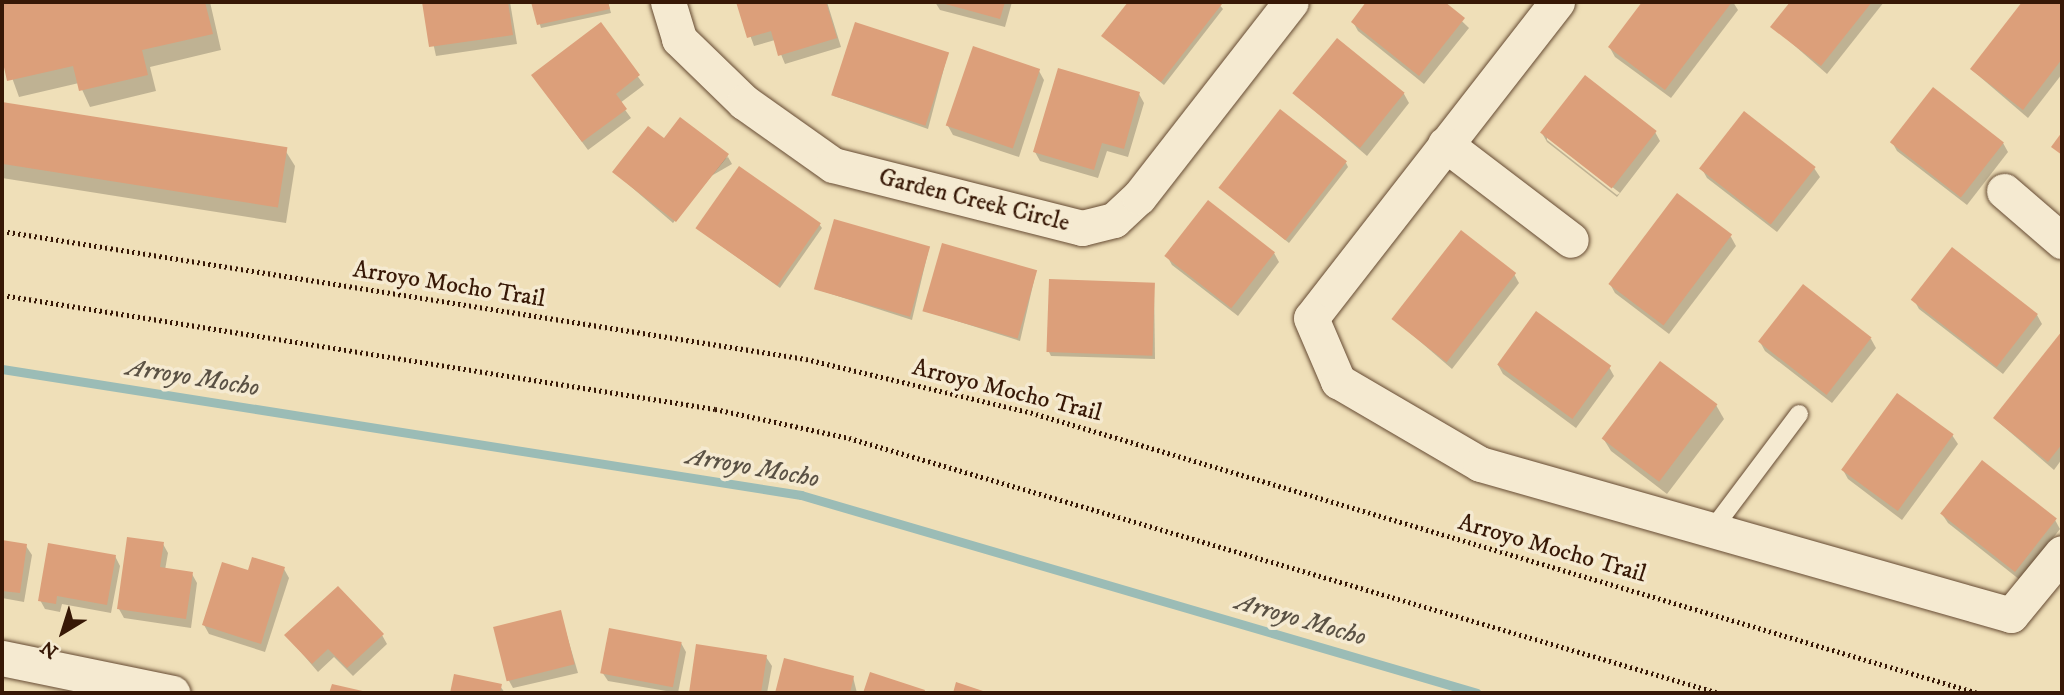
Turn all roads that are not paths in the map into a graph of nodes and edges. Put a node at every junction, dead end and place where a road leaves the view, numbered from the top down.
1 (668, 2) edge
2 (1291, 2) edge
3 (1557, 2) edge
4 (1445, 144) junction
5 (2004, 191) dead end
6 (1571, 240) dead end
7 (2062, 241) edge
8 (1798, 414) dead end
9 (1712, 530) junction
10 (2062, 553) edge
11 (2, 658) edge
12 (172, 693) edge

1 - 2 street, Garden Creek Circle
3 - 4 street
4 - 6 street
4 - 9 street
5 - 7 street
8 - 9 lane
9 - 10 street
11 - 12 street

